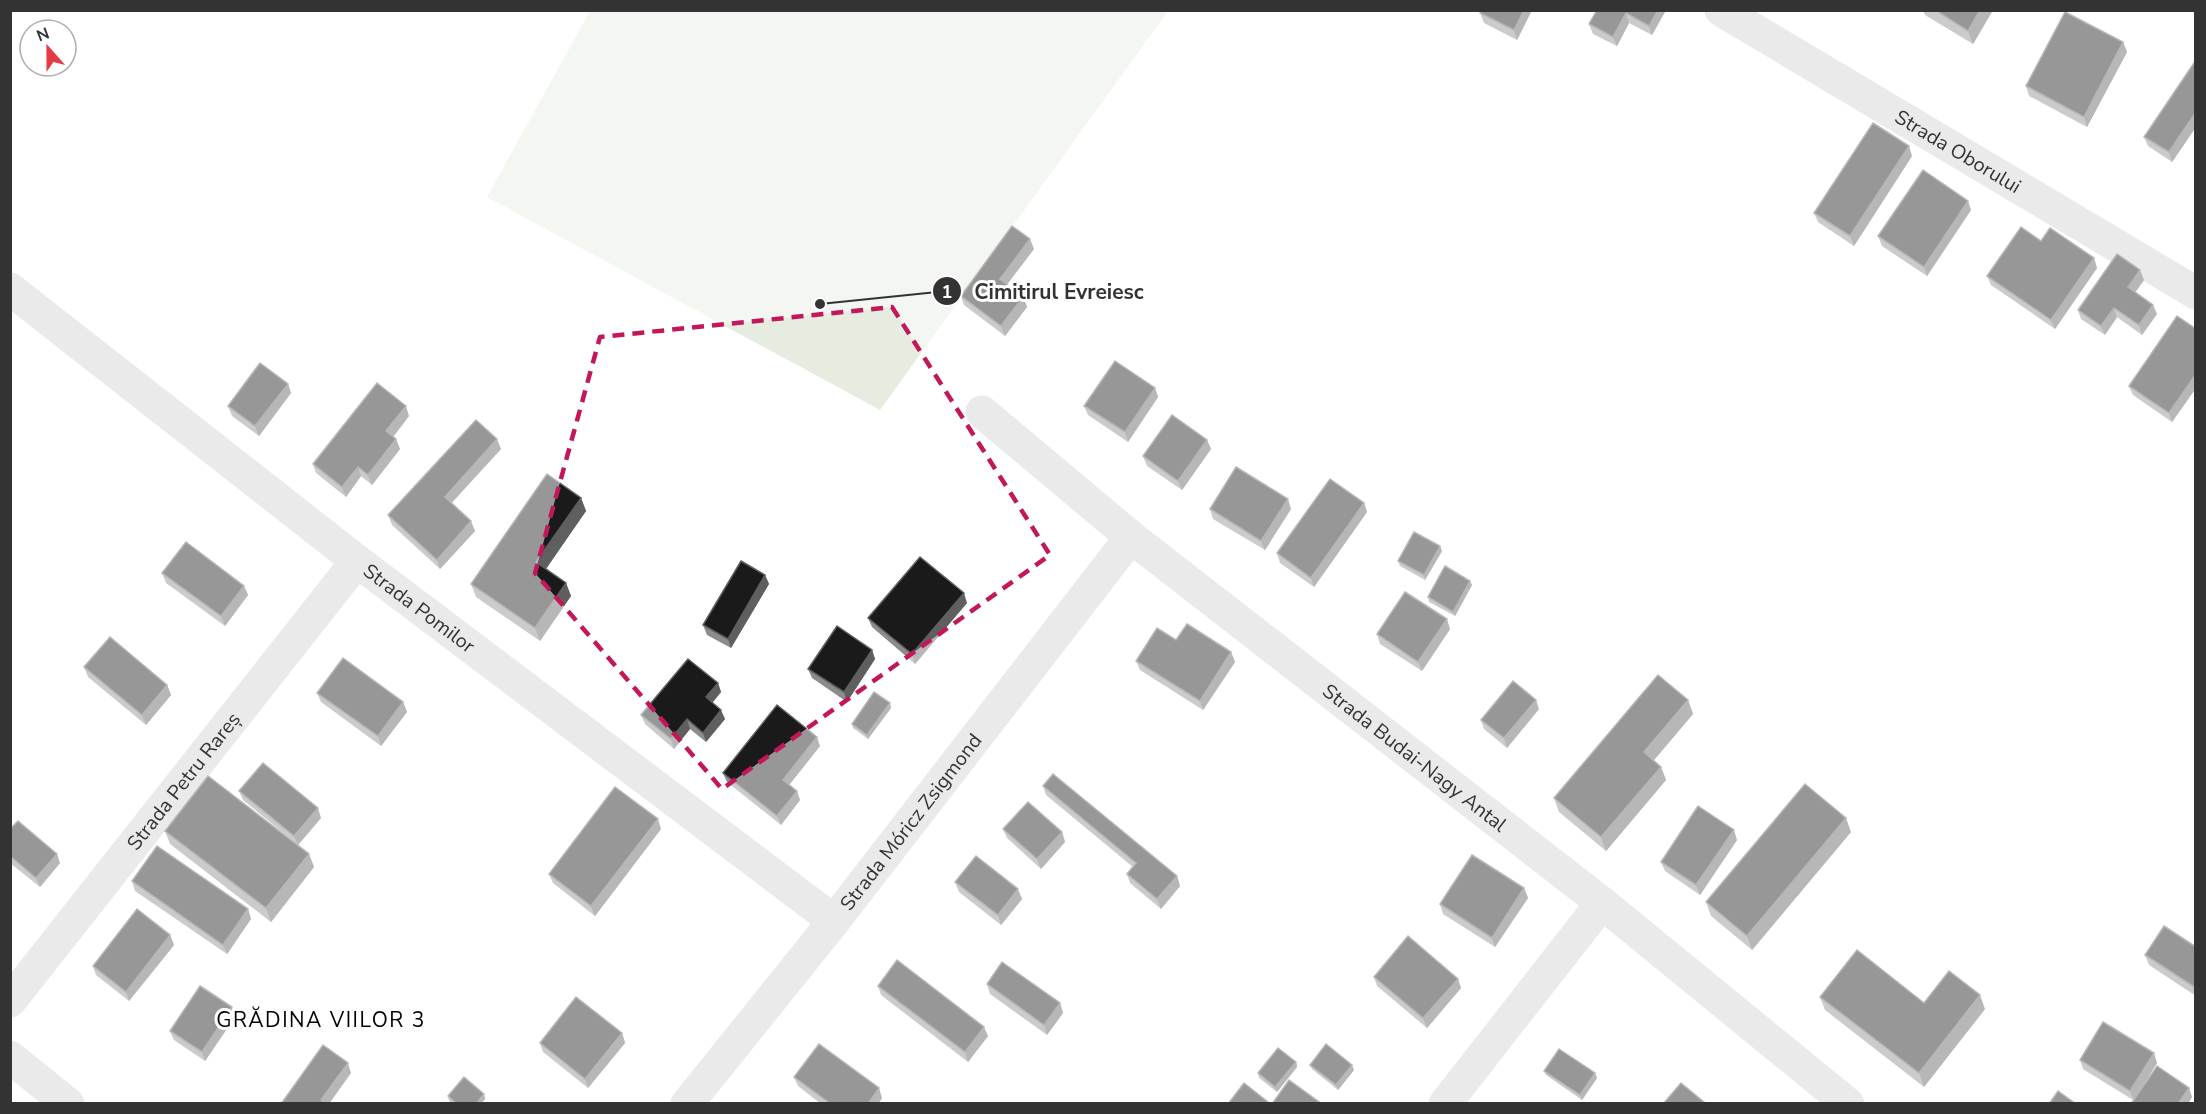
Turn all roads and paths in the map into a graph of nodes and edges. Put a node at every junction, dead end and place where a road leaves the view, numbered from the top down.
1 (1720, 10) edge
2 (10, 289) edge
3 (2196, 294) edge
4 (982, 412) dead end
5 (1131, 537) junction
6 (357, 561) junction
7 (1602, 903) junction
8 (834, 921) junction
9 (10, 1001) edge
10 (10, 1058) edge
11 (68, 1104) edge
12 (687, 1104) edge
13 (1445, 1104) edge
14 (1848, 1104) edge

1 - 3 street, Strada Oborului
2 - 6 street, Strada Pomilor
4 - 5 street, Strada Budai-Nagy Antal
5 - 7 street, Strada Budai-Nagy Antal
5 - 8 street, Strada Móricz Zsigmond
6 - 8 street, Strada Pomilor
6 - 9 street, Strada Petru Rareș
7 - 13 street
7 - 14 street, Strada Budai-Nagy Antal
8 - 12 street, Strada Móricz Zsigmond
10 - 11 street

